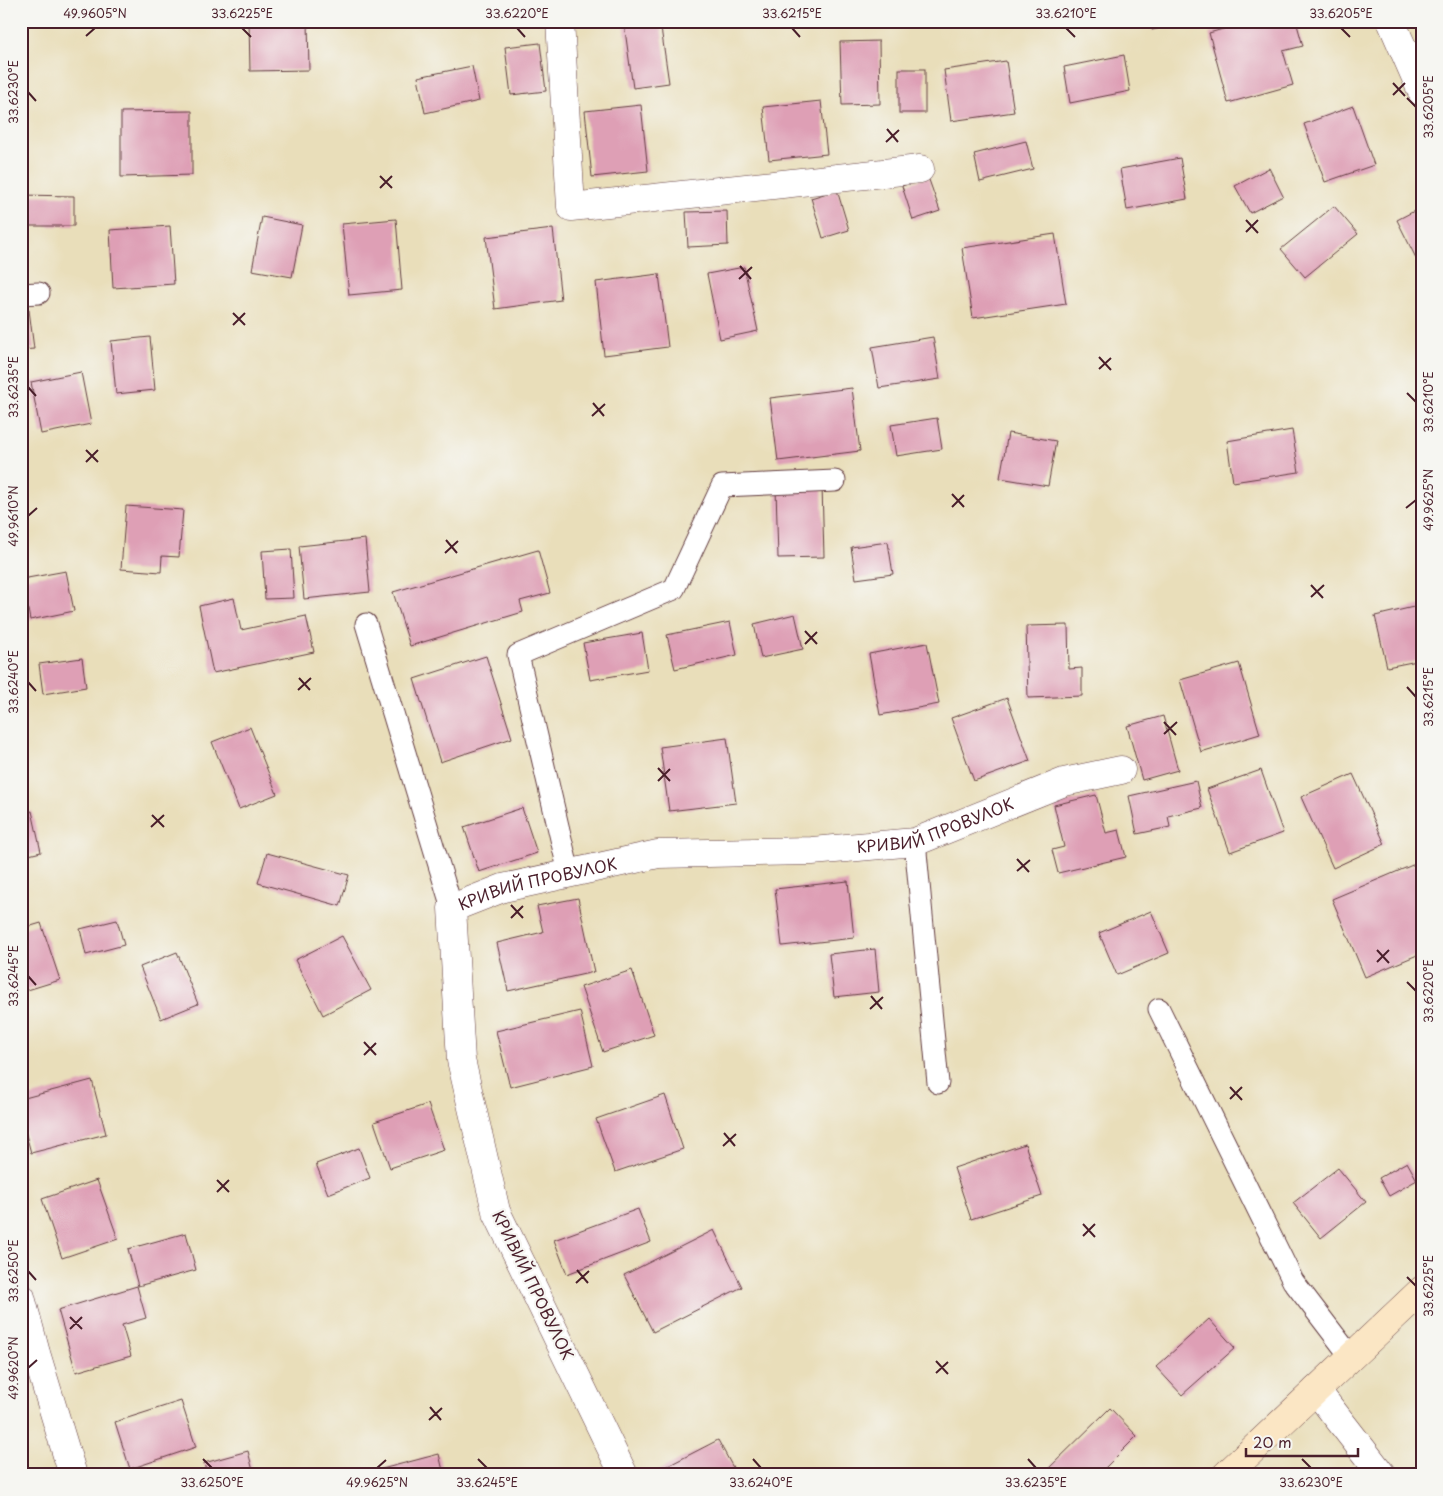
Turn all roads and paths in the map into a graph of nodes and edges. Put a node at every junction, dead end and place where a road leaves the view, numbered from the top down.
1 (560, 21) edge
2 (1391, 21) edge
3 (1422, 92) edge
4 (920, 170) dead end
5 (835, 481) dead end
6 (366, 624) dead end
7 (1121, 770) dead end
8 (915, 842) junction
9 (569, 873) junction
10 (452, 908) junction
11 (1159, 1009) dead end
12 (938, 1082) dead end
13 (1422, 1290) edge
14 (21, 1297) edge
15 (1350, 1357) junction
16 (1316, 1390) junction
17 (73, 1475) edge
18 (624, 1475) edge
19 (1226, 1475) edge
20 (1382, 1475) edge

1 - 4 street
2 - 3 street
5 - 9 lane
6 - 10 lane
7 - 8 street, КРИВИЙ ПРОВУЛОК
8 - 9 street, КРИВИЙ ПРОВУЛОК
8 - 12 lane
9 - 10 street, КРИВИЙ ПРОВУЛОК
10 - 18 street, КРИВИЙ ПРОВУЛОК
11 - 15 lane
13 - 15 main road
14 - 17 street
15 - 16 main road
16 - 19 main road
16 - 20 street

